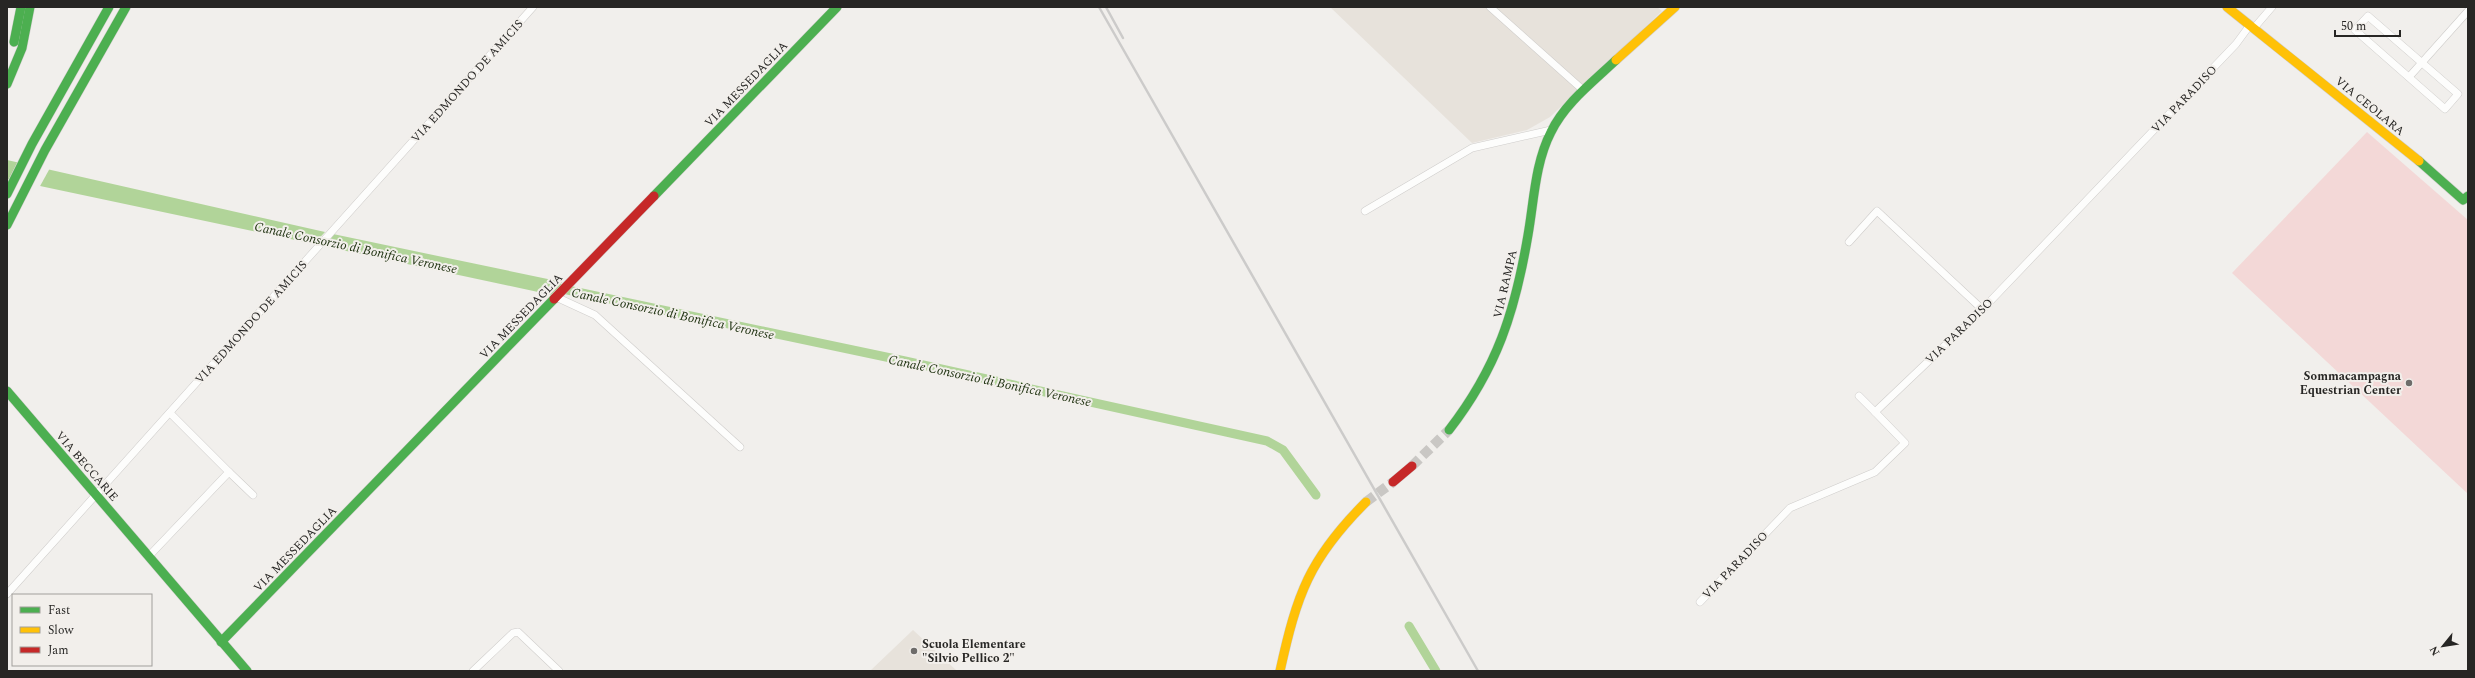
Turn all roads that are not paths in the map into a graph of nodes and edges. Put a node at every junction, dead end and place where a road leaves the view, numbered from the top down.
1 (21, 7) edge
2 (30, 7) edge
3 (109, 7) edge
4 (126, 7) edge
5 (134, 7) edge
6 (533, 7) edge
7 (837, 7) edge
8 (1490, 7) edge
9 (1675, 7) edge
10 (2227, 7) edge
11 (2272, 7) edge
12 (2468, 11) edge
13 (2252, 26) junction
14 (7, 62) edge
15 (2422, 63) junction
16 (91, 65) junction
17 (2409, 77) junction
18 (7, 84) edge
19 (1584, 90) junction
20 (1551, 130) junction
21 (8, 192) edge
22 (2466, 200) edge
23 (1365, 211) dead end
24 (7, 225) edge
25 (1849, 242) dead end
26 (556, 297) junction
27 (1983, 310) junction
28 (7, 391) edge
29 (1859, 396) dead end
30 (1875, 412) junction
31 (170, 413) junction
32 (1449, 430) tunnel mouth
33 (740, 447) dead end
34 (1412, 466) tunnel mouth
35 (229, 472) junction
36 (1393, 482) tunnel mouth
37 (97, 495) junction
38 (253, 495) dead end
39 (1366, 502) tunnel mouth
40 (149, 556) junction
41 (7, 594) edge
42 (1700, 602) dead end
43 (221, 642) junction
44 (247, 671) edge
45 (473, 671) edge
46 (559, 671) edge
47 (1280, 671) edge

1 - 14 main road
2 - 18 main road
3 - 21 main road
4 - 16 main road
5 - 16 main road
6 - 31 street, VIA EDMONDO DE AMICIS
7 - 26 main road, VIA MESSEDAGLIA
8 - 19 street
9 - 19 main road, VIA RAMPA
10 - 13 main road, VIA CEOLARA
11 - 13 street, VIA PARADISO
12 - 15 street
13 - 22 main road, VIA CEOLARA
13 - 27 street, VIA PARADISO
15 - 17 street
15 - 17 street
15 - 17 street
16 - 24 main road
19 - 20 main road, VIA RAMPA
20 - 23 street
20 - 32 main road, VIA RAMPA
25 - 27 street
26 - 33 street
26 - 43 main road, VIA MESSEDAGLIA
27 - 30 street, VIA PARADISO
28 - 37 main road, VIA BECCARIE
29 - 30 street
30 - 42 street, VIA PARADISO
31 - 35 street
31 - 37 street, VIA EDMONDO DE AMICIS
34 - 36 main road
35 - 38 street
35 - 40 street
37 - 40 main road, VIA BECCARIE
37 - 41 street, VIA EDMONDO DE AMICIS
39 - 47 main road
40 - 43 main road, VIA BECCARIE
43 - 44 main road, VIA BECCARIE
45 - 46 street

